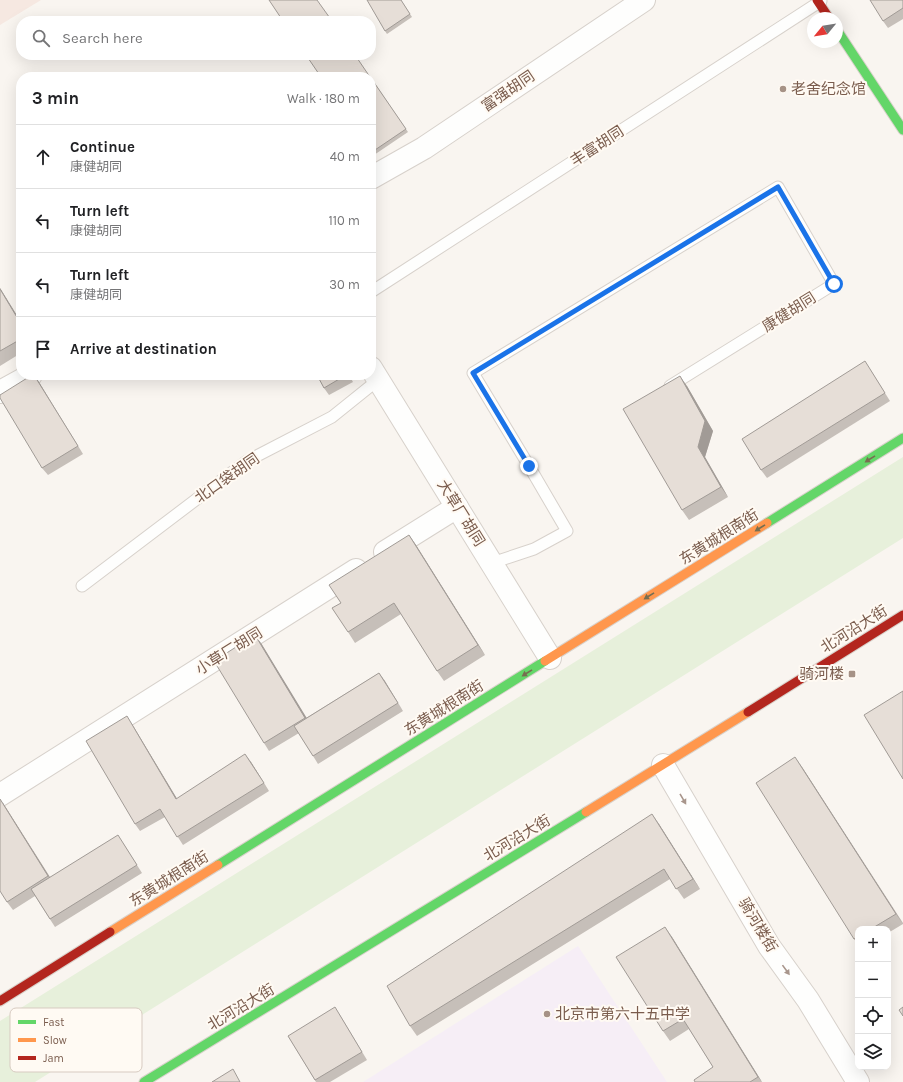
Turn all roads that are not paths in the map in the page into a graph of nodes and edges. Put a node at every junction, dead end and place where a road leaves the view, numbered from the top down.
1 (644, 0) edge
2 (820, 1) edge
3 (826, 12) edge
4 (843, 39) edge
5 (903, 130) edge
6 (376, 175) edge
7 (376, 289) edge
8 (376, 377) edge
9 (22, 380) edge
10 (368, 380) edge
11 (663, 390) edge
12 (0, 392) edge
13 (903, 438) edge
14 (457, 507) junction
15 (492, 563) junction
16 (82, 586) dead end
17 (903, 615) edge
18 (550, 658) junction
19 (664, 765) junction
20 (0, 795) edge
21 (0, 1001) edge
22 (144, 1082) edge
23 (858, 1082) edge

1 - 6 street, 富强胡同
2 - 3 street
2 - 7 lane, 丰富胡同
4 - 5 street
8 - 14 street, 大草厂胡同
9 - 12 street
10 - 16 lane, 北口袋胡同
11 - 15 lane, 康健胡同
13 -> 18 street, 东黄城根南街
14 - 15 street, 大草厂胡同
14 - 20 street, 小草厂胡同
15 - 18 street, 大草厂胡同
17 - 19 street, 北河沿大街
18 -> 21 street, 东黄城根南街
19 - 22 street, 北河沿大街
19 -> 23 street, 骑河楼街

